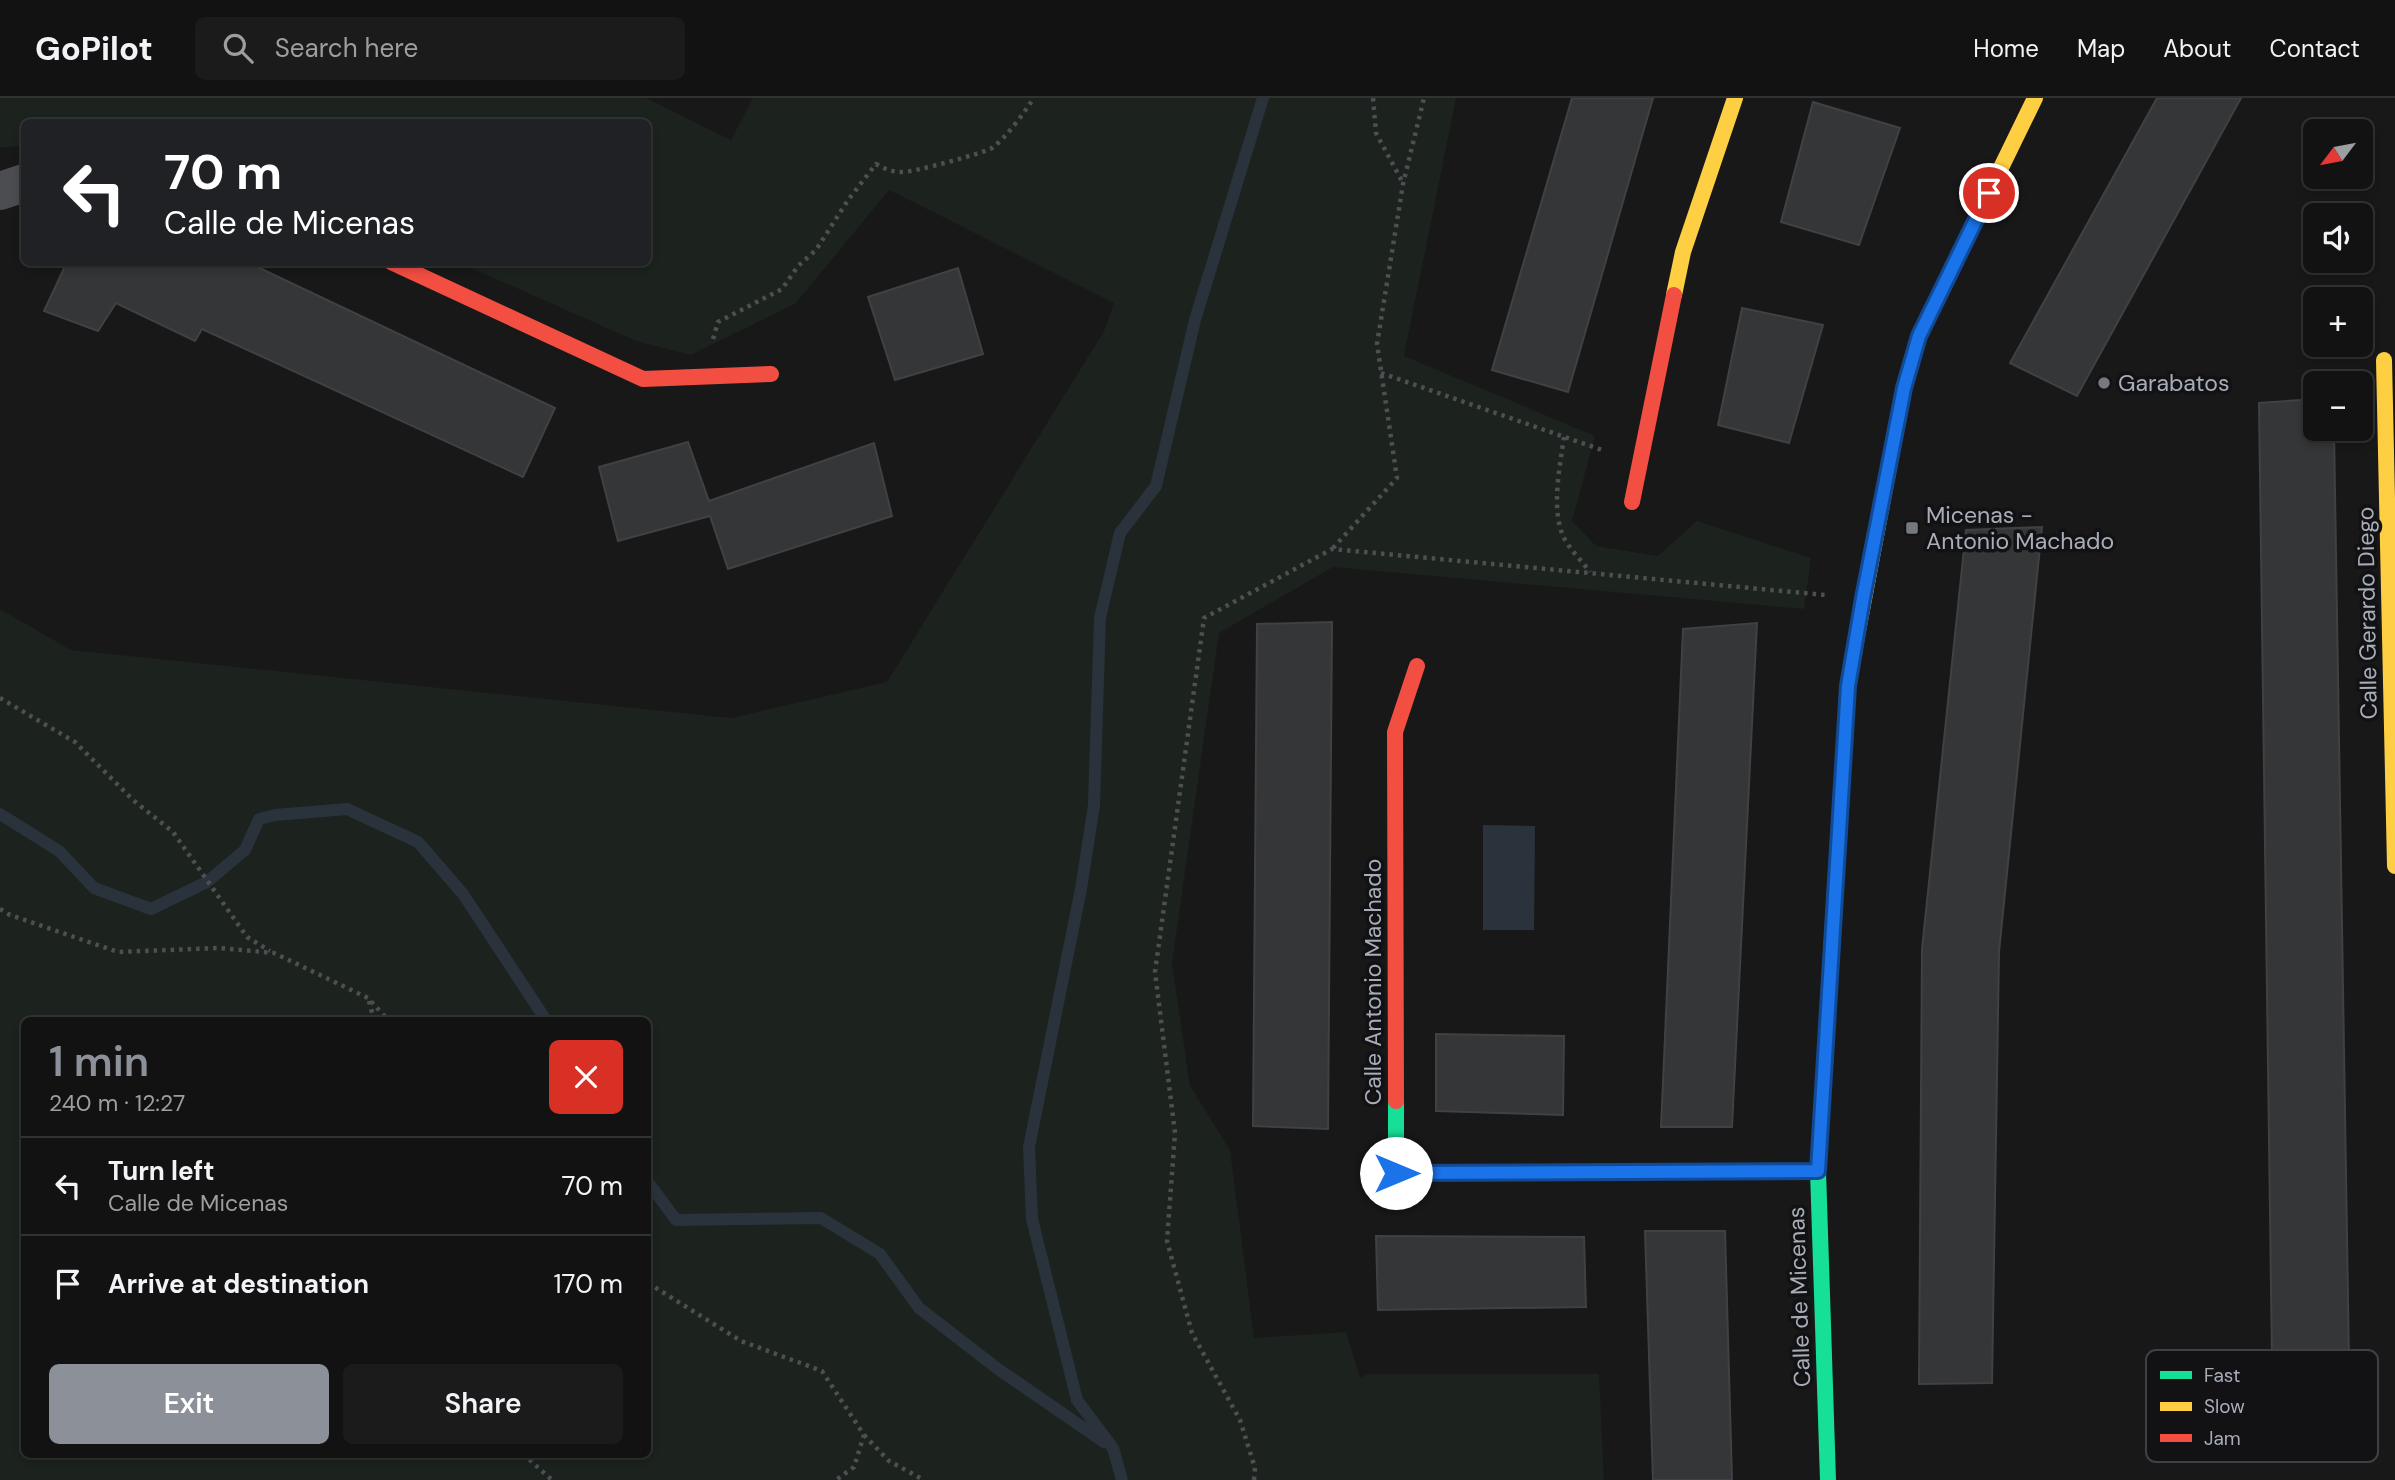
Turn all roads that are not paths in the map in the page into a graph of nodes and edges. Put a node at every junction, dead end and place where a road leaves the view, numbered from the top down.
1 (1735, 98) edge
2 (2035, 98) edge
3 (21, 184) edge
4 (0, 191) edge
5 (400, 266) edge
6 (2384, 360) dead end
7 (771, 374) dead end
8 (1632, 502) dead end
9 (1417, 666) dead end
10 (2395, 866) edge
11 (1818, 1171) junction
12 (1828, 1480) edge

1 - 8 street
2 - 11 street, Calle de Micenas
3 - 4 street
5 - 7 street
6 - 10 street, Calle Gerardo Diego
9 - 11 street, Calle Antonio Machado
11 - 12 street, Calle de Micenas

